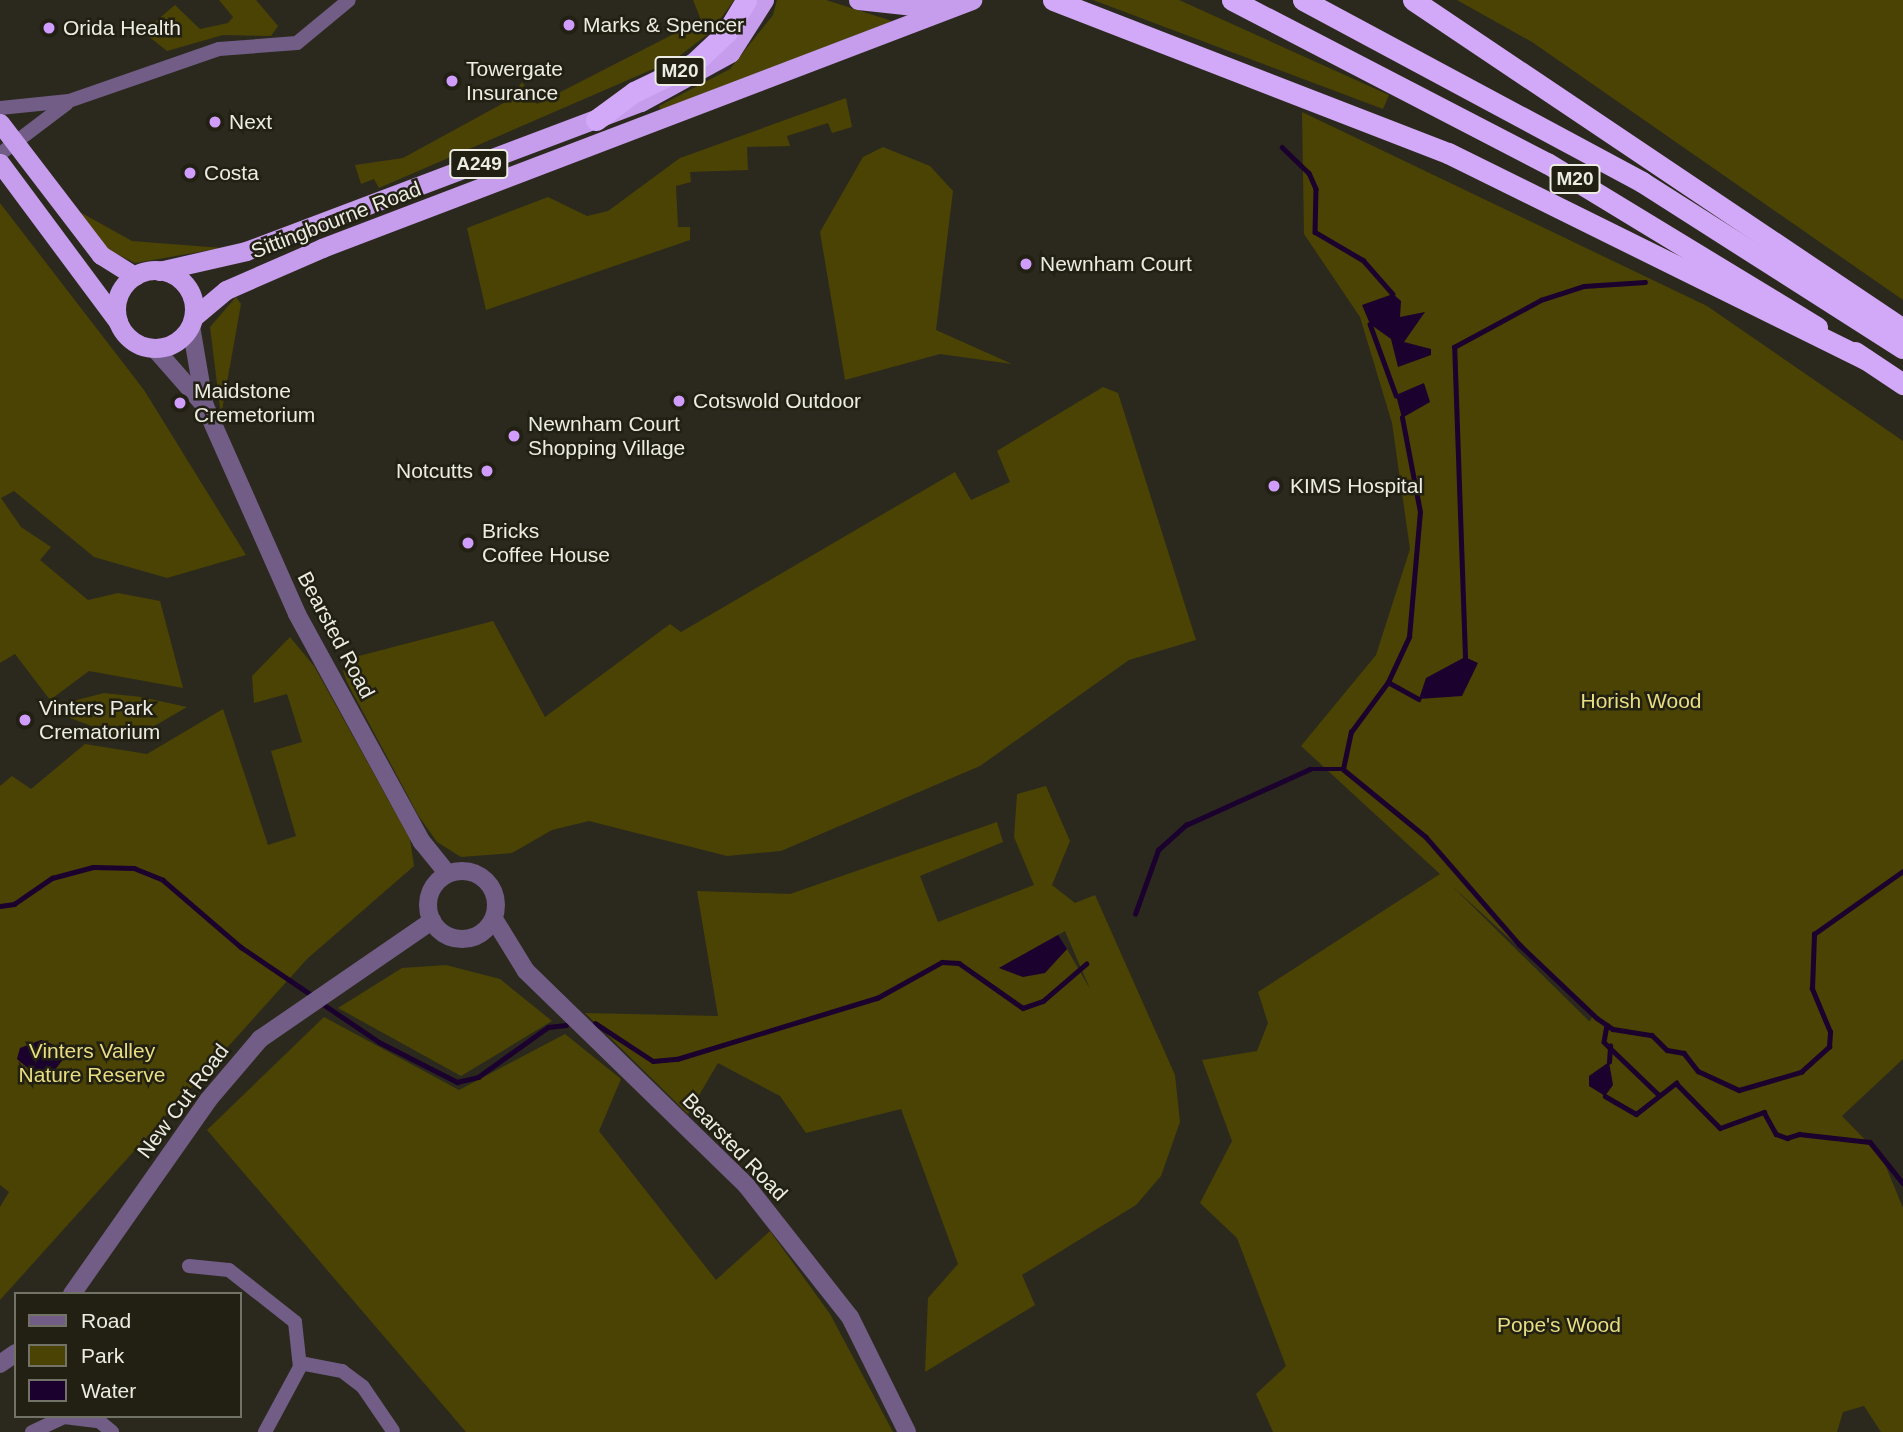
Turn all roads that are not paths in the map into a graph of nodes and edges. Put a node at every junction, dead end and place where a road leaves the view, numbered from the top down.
1 (349, 0) edge
2 (746, 0) edge
3 (764, 0) edge
4 (858, 0) edge
5 (972, 0) edge
6 (1053, 0) edge
7 (1232, 0) edge
8 (1303, 0) edge
9 (1413, 0) edge
10 (69, 101) junction
11 (0, 108) edge
12 (596, 120) junction
13 (0, 123) edge
14 (8, 148) edge
15 (0, 163) edge
16 (159, 271) junction
17 (135, 276) junction
18 (193, 321) junction
19 (118, 322) junction
20 (1903, 328) edge
21 (1903, 348) edge
22 (155, 349) junction
23 (1867, 360) junction
24 (1903, 384) edge
25 (205, 406) junction
26 (447, 874) junction
27 (494, 919) junction
28 (432, 921) junction
29 (189, 1266) dead end
30 (73, 1292) edge
31 (300, 1363) junction
32 (62, 1418) edge
33 (73, 1418) edge
34 (35, 1430) edge
35 (393, 1431) edge
36 (112, 1432) edge
37 (265, 1432) edge
38 (907, 1432) edge

1 - 10 street
2 - 12 highway, M20
3 - 12 highway, Sittingbourne Road / A249
4 - 5 highway
5 - 18 highway, Sittingbourne Road / A249
6 - 23 highway, M20
7 - 23 highway, M20
8 - 21 highway, M20
9 - 20 highway
10 - 11 street
10 - 14 street
12 - 16 highway, Sittingbourne Road / A249
13 - 14 highway
14 - 17 highway
15 - 19 highway
16 - 17 highway
16 - 18 highway
17 - 19 highway
18 - 22 highway
18 - 25 street, Bearsted Road
19 - 22 highway
22 - 25 street, Bearsted Road
23 - 24 highway, M20
25 - 26 street, Bearsted Road
26 - 27 street
26 - 28 street
27 - 28 street
27 - 38 street, Bearsted Road
28 - 30 street, New Cut Road
29 - 31 street
31 - 35 street
31 - 37 street
32 - 34 street
33 - 36 street

